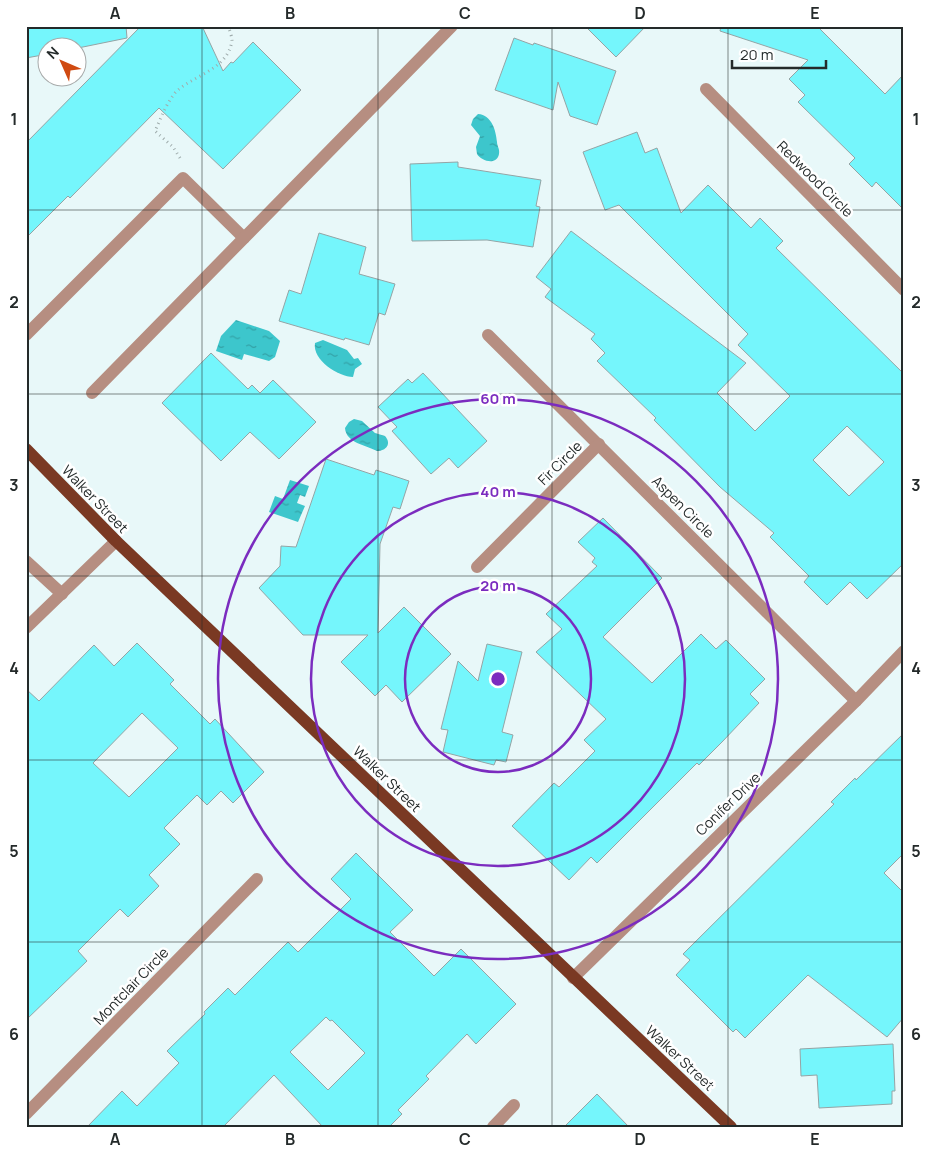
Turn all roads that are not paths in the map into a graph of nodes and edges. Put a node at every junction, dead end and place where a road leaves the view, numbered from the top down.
1 (452, 26) edge
2 (706, 89) dead end
3 (244, 238) junction
4 (904, 290) edge
5 (26, 335) edge
6 (488, 335) dead end
7 (92, 393) dead end
8 (600, 444) junction
9 (26, 449) edge
10 (116, 541) junction
11 (26, 560) edge
12 (477, 567) dead end
13 (62, 594) junction
14 (26, 628) edge
15 (904, 651) edge
16 (856, 701) junction
17 (257, 879) dead end
18 (573, 978) junction
19 (514, 1105) dead end
20 (26, 1114) edge
21 (493, 1127) edge
22 (731, 1127) edge

1 - 3 street
2 - 4 street, Redwood Circle
3 - 5 street
3 - 7 street
6 - 8 street, Aspen Circle
8 - 12 street, Fir Circle
8 - 16 street, Aspen Circle
9 - 10 main road, Walker Street
10 - 13 street
10 - 18 main road, Walker Street
11 - 13 street
13 - 14 street
15 - 16 street, Conifer Drive
16 - 18 street, Conifer Drive
17 - 20 street, Montclair Circle
18 - 22 main road, Walker Street
19 - 21 street

